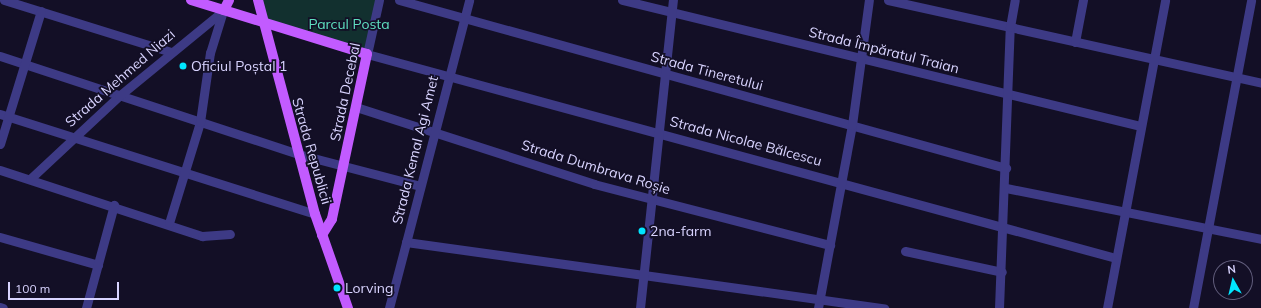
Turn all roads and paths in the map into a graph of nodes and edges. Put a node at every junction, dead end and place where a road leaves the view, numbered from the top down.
1 (4, 0) edge
2 (191, 0) edge
3 (229, 0) edge
4 (258, 0) edge
5 (379, 0) edge
6 (399, 0) edge
7 (469, 0) edge
8 (622, 0) edge
9 (673, 0) edge
10 (869, 0) edge
11 (888, 0) edge
12 (1015, 0) edge
13 (1083, 0) edge
14 (1165, 0) edge
15 (1251, 0) edge
16 (206, 5) junction
17 (224, 10) junction
18 (41, 11) junction
19 (672, 13) junction
20 (464, 18) junction
21 (261, 21) junction
22 (207, 23) junction
23 (1010, 27) junction
24 (1075, 42) junction
25 (171, 52) junction
26 (367, 54) junction
27 (0, 56) edge
28 (861, 59) junction
29 (1153, 60) junction
30 (26, 62) junction
31 (665, 74) junction
32 (449, 75) junction
33 (1235, 77) junction
34 (1261, 82) edge
35 (1010, 95) junction
36 (119, 96) junction
37 (356, 107) junction
38 (4, 115) edge
39 (200, 122) junction
40 (852, 125) junction
41 (1141, 126) junction
42 (435, 131) junction
43 (658, 132) junction
44 (73, 138) junction
45 (0, 144) edge
46 (298, 154) junction
47 (343, 165) junction
48 (1006, 168) junction
49 (0, 170) edge
50 (183, 174) junction
51 (30, 179) junction
52 (841, 181) junction
53 (420, 186) junction
54 (1006, 188) junction
55 (650, 200) junction
56 (114, 204) junction
57 (1125, 212) junction
58 (315, 214) junction
59 (169, 223) junction
60 (1207, 228) junction
61 (1004, 229) junction
62 (230, 234) dead end
63 (322, 235) junction
64 (0, 237) edge
65 (1261, 239) edge
66 (406, 242) junction
67 (830, 245) junction
68 (905, 251) dead end
69 (1116, 258) junction
70 (98, 265) junction
71 (1002, 272) junction
72 (643, 273) junction
73 (820, 298) junction
74 (0, 307) edge
75 (3, 308) edge
76 (86, 308) edge
77 (348, 308) edge
78 (389, 308) edge
79 (640, 308) edge
80 (818, 308) edge
81 (884, 308) edge
82 (999, 308) edge
83 (1107, 308) edge
84 (1193, 308) edge

1 - 18 street
2 - 16 main road
3 - 17 main road, Strada Mehmed Niazi
4 - 21 main road, Strada Republicii
5 - 26 street, Strada Decebal
6 - 20 street, Strada Tineretului
7 - 20 street, Strada Kemal Agi Amet
8 - 19 street, Strada Împăratul Traian
9 - 19 street
10 - 28 street
11 - 23 street
12 - 23 street
13 - 24 street
14 - 29 street
15 - 33 street
16 - 17 main road
16 - 22 street
17 - 21 main road
17 - 22 street, Strada Mehmed Niazi
17 - 39 street
18 - 25 street
18 - 30 street
19 - 28 street, Strada Împăratul Traian
19 - 31 street
20 - 31 street, Strada Tineretului
20 - 32 street, Strada Kemal Agi Amet
21 - 26 main road
21 - 46 main road, Strada Republicii
22 - 25 street, Strada Mehmed Niazi
23 - 24 street
23 - 35 street
24 - 29 street
25 - 36 street, Strada Mehmed Niazi
26 - 32 street, Strada Nicolae Bălcescu
26 - 37 main road, Strada Decebal
27 - 30 street
28 - 35 street, Strada Împăratul Traian
28 - 40 street
29 - 33 street
29 - 41 street
30 - 36 street
30 - 38 street
31 - 40 street, Strada Tineretului
31 - 43 street
32 - 42 street, Strada Kemal Agi Amet
32 - 43 street, Strada Nicolae Bălcescu
33 - 34 street
33 - 60 street
35 - 41 street, Strada Împăratul Traian
35 - 48 street
36 - 39 street
36 - 44 street, Strada Mehmed Niazi
37 - 42 street, Strada Dumbrava Roșie
37 - 47 main road, Strada Decebal
38 - 44 street
38 - 45 street
39 - 46 street
39 - 50 street
40 - 48 street, Strada Tineretului
40 - 52 street
41 - 57 street
42 - 53 street, Strada Kemal Agi Amet
42 - 55 street, Strada Dumbrava Roșie
43 - 52 street, Strada Nicolae Bălcescu
43 - 55 street
44 - 50 street
44 - 51 street, Strada Mehmed Niazi
46 - 47 street
46 - 58 main road, Strada Republicii
47 - 53 street
47 - 63 main road, Strada Decebal
48 - 54 street
49 - 51 street
50 - 58 street
50 - 59 street
51 - 56 street
52 - 61 street, Strada Nicolae Bălcescu
52 - 67 street
53 - 66 street, Strada Kemal Agi Amet
54 - 57 street
54 - 61 street
55 - 67 street, Strada Dumbrava Roșie
55 - 72 street
56 - 59 street
56 - 70 street
57 - 60 street
57 - 69 street
58 - 63 main road, Strada Republicii
59 - 62 street
60 - 65 street
60 - 84 street
61 - 69 street, Strada Nicolae Bălcescu
61 - 71 street
63 - 77 main road, Strada Republicii
64 - 70 street
66 - 72 street
66 - 78 street, Strada Kemal Agi Amet
67 - 73 street
68 - 71 street
69 - 83 street
70 - 76 street
71 - 82 street
72 - 73 street
72 - 79 street
73 - 80 street
73 - 81 street
74 - 75 street

